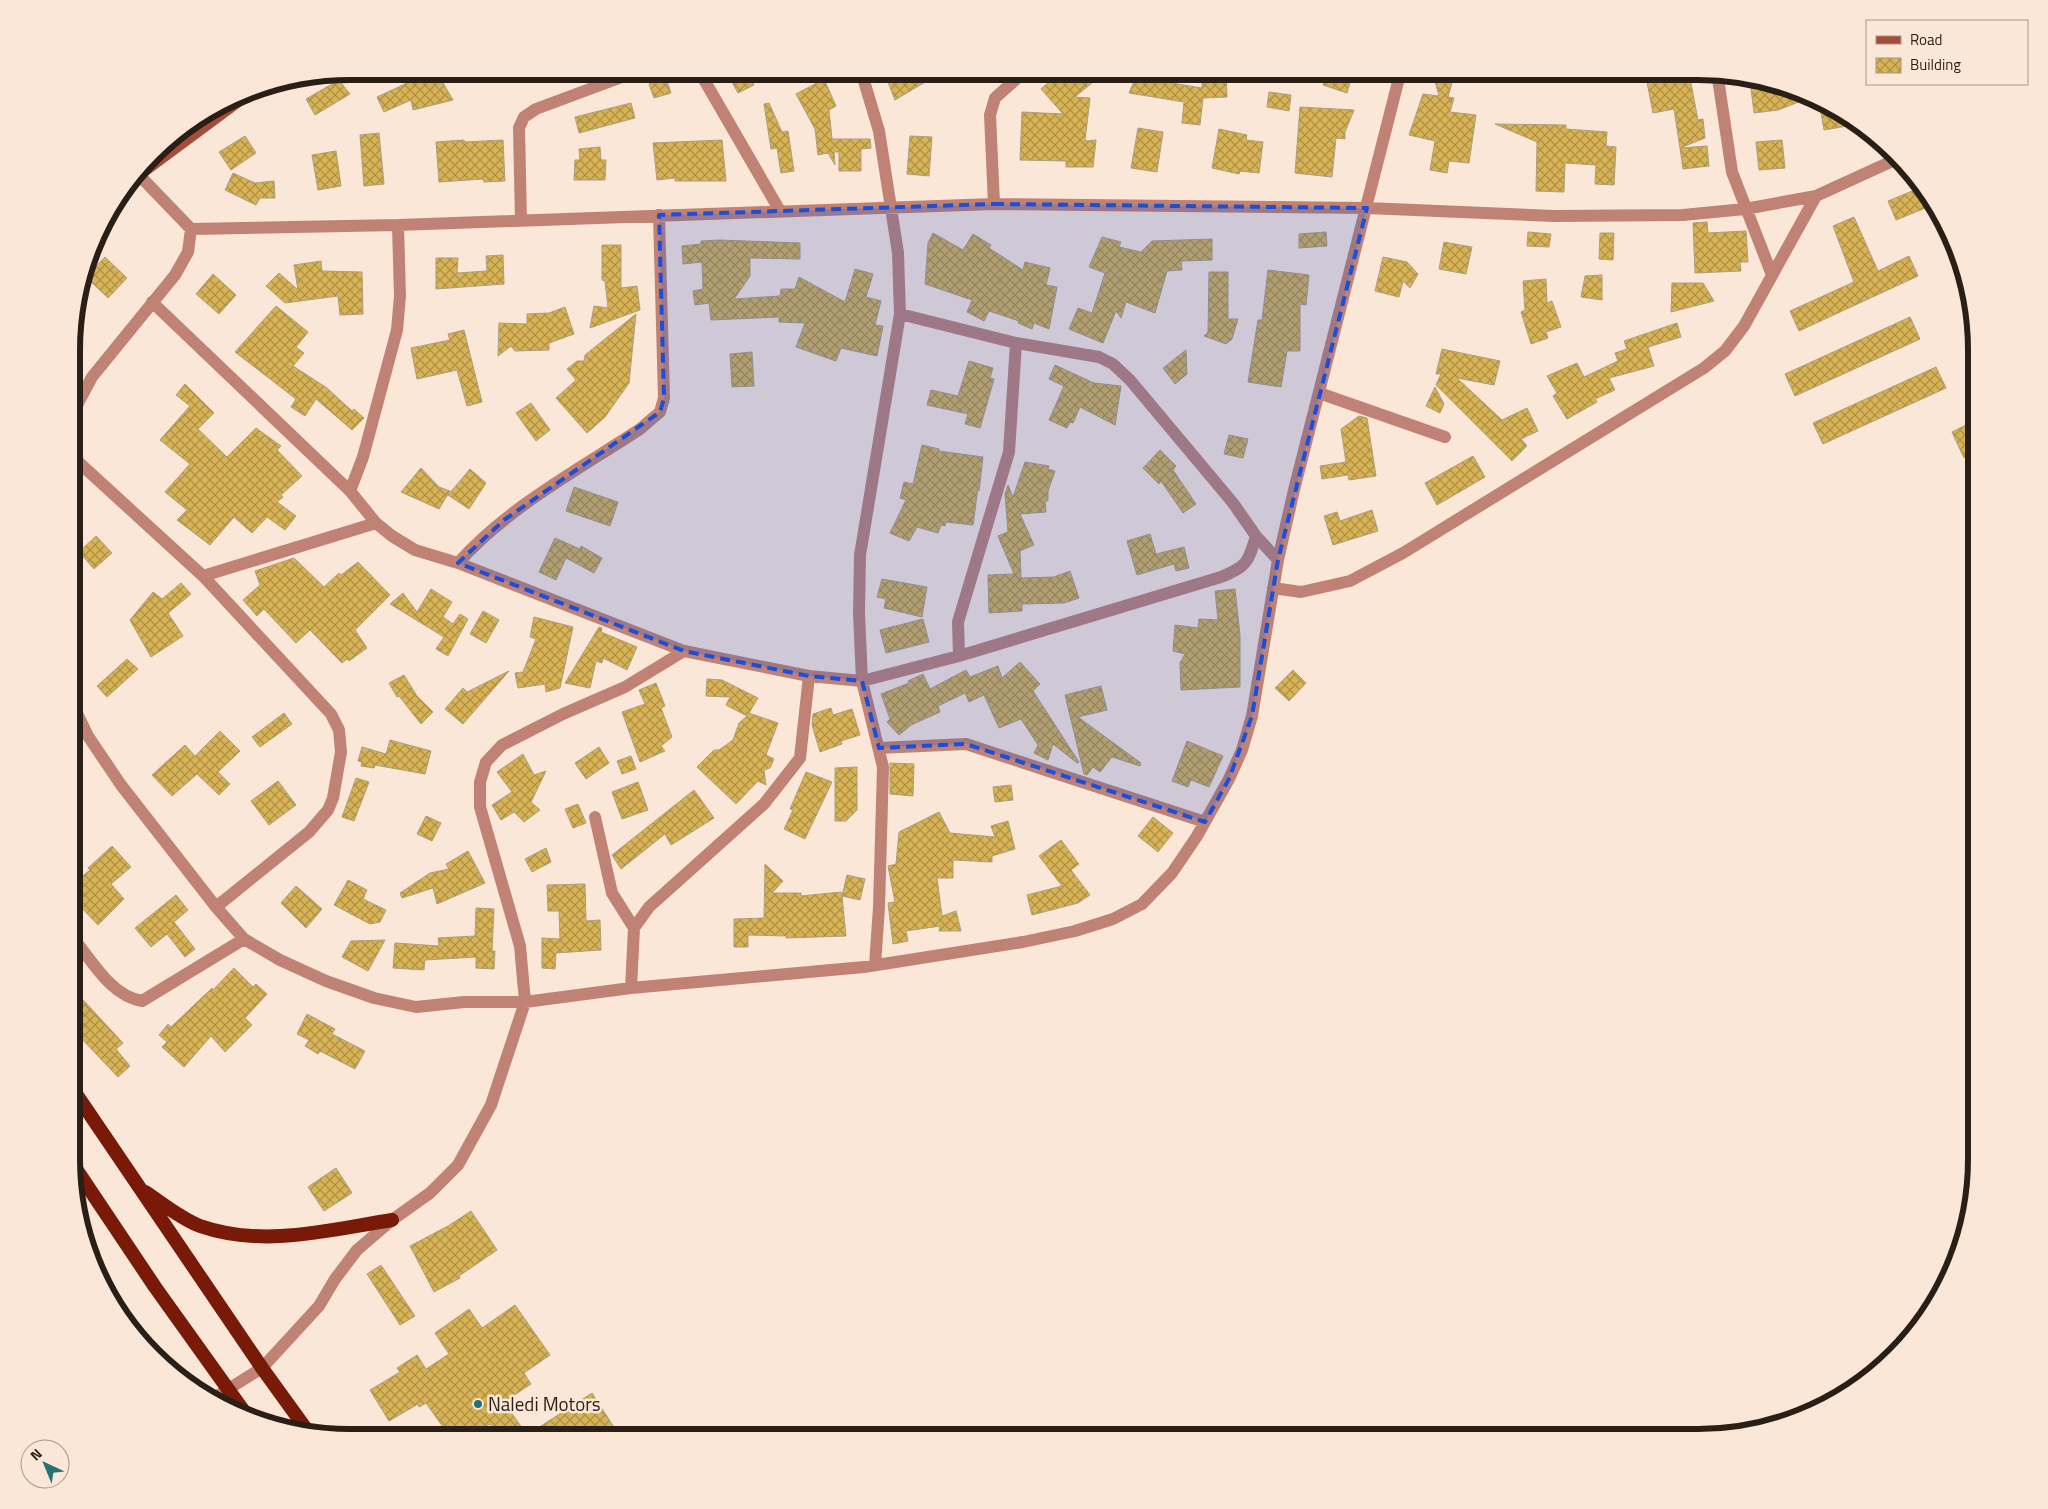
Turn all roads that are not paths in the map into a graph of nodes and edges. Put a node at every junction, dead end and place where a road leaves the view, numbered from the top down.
1 (614, 80) edge
2 (705, 80) edge
3 (863, 80) edge
4 (1015, 80) edge
5 (1399, 80) edge
6 (1718, 81) edge
7 (228, 109) edge
8 (1891, 162) edge
9 (154, 165) edge
10 (143, 178) edge
11 (1816, 196) junction
12 (994, 204) junction
13 (1368, 208) junction
14 (891, 209) junction
15 (1745, 209) junction
16 (780, 212) junction
17 (659, 215) junction
18 (521, 221) junction
19 (398, 225) junction
20 (191, 229) junction
21 (1772, 275) junction
22 (152, 302) junction
23 (900, 314) junction
24 (1016, 343) junction
25 (1319, 393) junction
26 (80, 400) edge
27 (1445, 437) dead end
28 (80, 463) edge
29 (350, 491) junction
30 (376, 524) junction
31 (1256, 536) junction
32 (1278, 560) junction
33 (458, 563) junction
34 (203, 576) junction
35 (1273, 588) junction
36 (684, 651) junction
37 (959, 656) junction
38 (809, 676) junction
39 (862, 680) junction
40 (80, 719) edge
41 (879, 748) junction
42 (595, 817) dead end
43 (1205, 822) junction
44 (216, 907) junction
45 (634, 928) junction
46 (244, 939) junction
47 (80, 946) edge
48 (875, 965) junction
49 (631, 988) junction
50 (525, 1002) junction
51 (80, 1100) edge
52 (81, 1176) edge
53 (140, 1189) junction
54 (392, 1220) junction
55 (262, 1368) junction
56 (229, 1389) junction
57 (219, 1395) edge
58 (240, 1405) edge
59 (303, 1425) edge

1 - 18 street
2 - 16 street
3 - 14 street
4 - 12 street
5 - 13 street
6 - 15 street
7 - 9 main road
8 - 11 street
10 - 20 street
11 - 15 street
11 - 21 street
12 - 13 street
12 - 14 street
13 - 15 street
13 - 25 street
14 - 16 street
14 - 23 street
15 - 21 street
16 - 17 street
17 - 18 street
17 - 33 street
18 - 19 street
19 - 20 street
19 - 29 street
20 - 22 street
21 - 35 street
22 - 26 street
22 - 29 street
23 - 24 street
23 - 39 street
24 - 31 street
24 - 37 street
25 - 27 street
25 - 32 street
28 - 34 street
29 - 30 street
30 - 33 street
30 - 34 street
31 - 32 street
31 - 37 street
32 - 35 street
33 - 36 street
34 - 44 street
35 - 43 street
36 - 38 street
36 - 50 street
37 - 39 street
38 - 39 street
38 - 45 street
39 - 41 street
40 - 44 street
41 - 43 street
41 - 48 street
42 - 45 street
43 - 48 street
44 - 46 street
45 - 49 street
46 - 47 street
46 - 50 street
48 - 49 street
49 - 50 street
50 - 54 street
51 - 53 highway
52 - 56 highway
53 - 54 highway
53 - 55 highway
54 - 55 street
55 - 56 street
55 - 59 highway
56 - 57 street
56 - 58 highway

